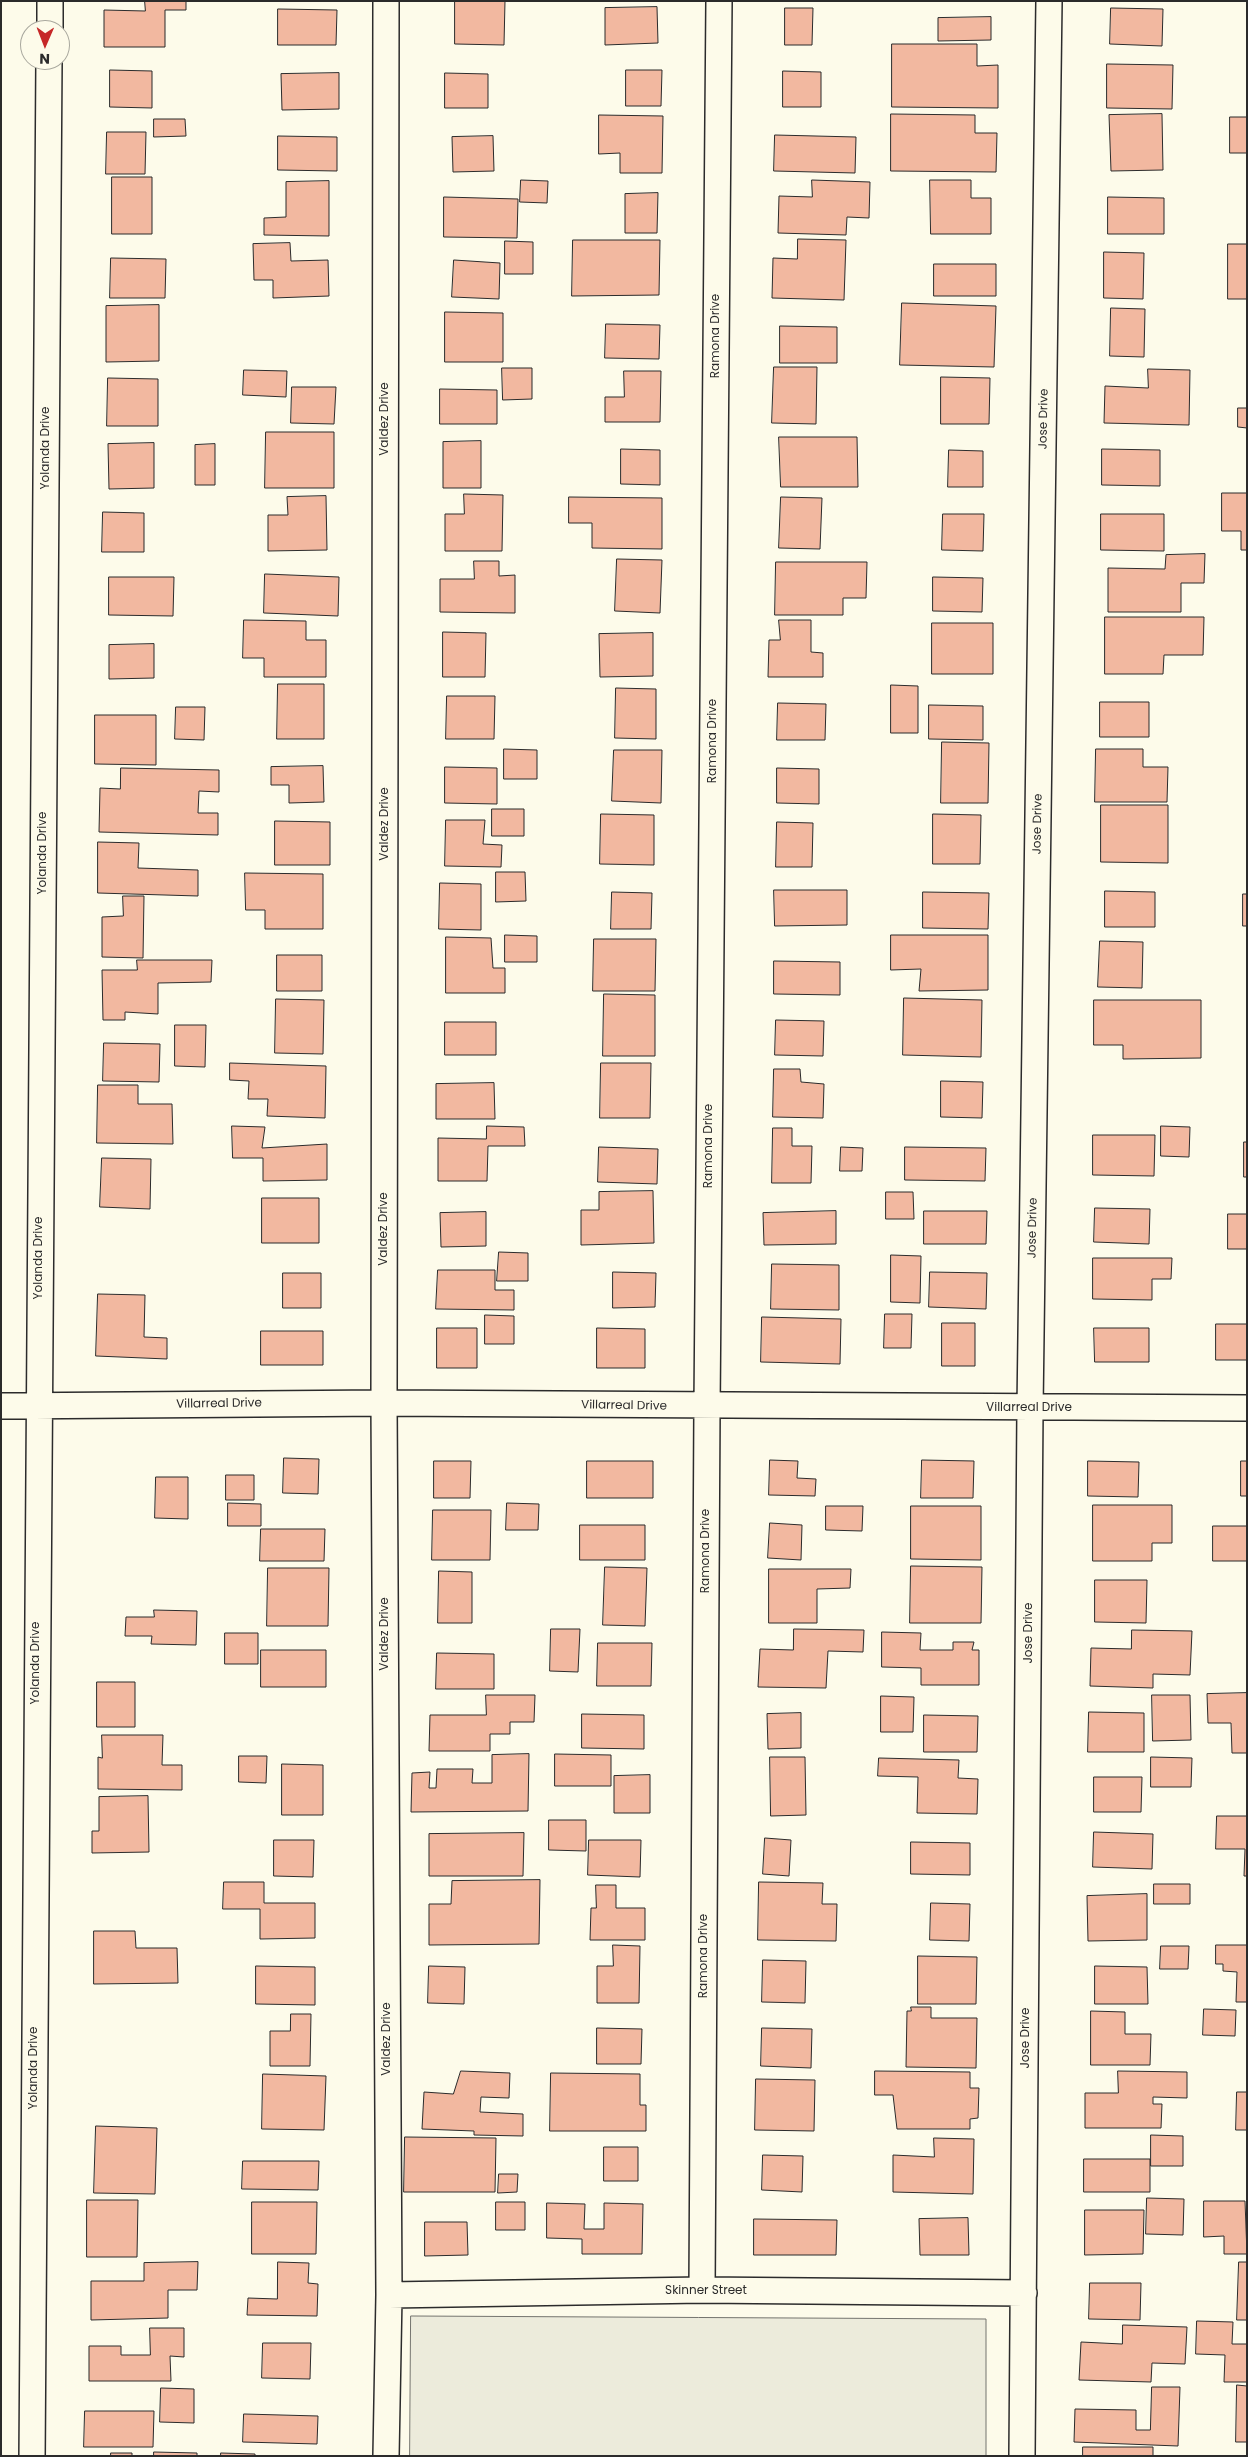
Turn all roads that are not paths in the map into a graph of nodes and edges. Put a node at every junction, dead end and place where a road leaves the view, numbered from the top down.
1 (50, 1) edge
2 (386, 1) edge
3 (719, 1) edge
4 (1049, 1) edge
5 (50, 20) edge
6 (49, 70) edge
7 (384, 1403) junction
8 (1, 1406) edge
9 (38, 1406) junction
10 (707, 1407) junction
11 (1030, 1408) junction
12 (1247, 1408) edge
13 (702, 2290) junction
14 (1024, 2293) junction
15 (389, 2295) junction
16 (32, 2456) edge
17 (386, 2456) edge
18 (1022, 2456) edge

1 - 5 street
2 - 7 street, Valdez Drive
3 - 10 street, Ramona Drive
4 - 11 street, Jose Drive
6 - 9 street, Yolanda Drive
7 - 9 street, Villarreal Drive
7 - 10 street, Villarreal Drive
7 - 15 street, Valdez Drive
8 - 9 street, Villarreal Drive
9 - 16 street, Yolanda Drive
10 - 11 street, Villarreal Drive
10 - 13 street, Ramona Drive
11 - 12 street, Villarreal Drive
11 - 14 street, Jose Drive
13 - 14 street, Skinner Street
13 - 15 street, Skinner Street
14 - 18 street, Jose Drive
15 - 17 street, Valdez Drive

